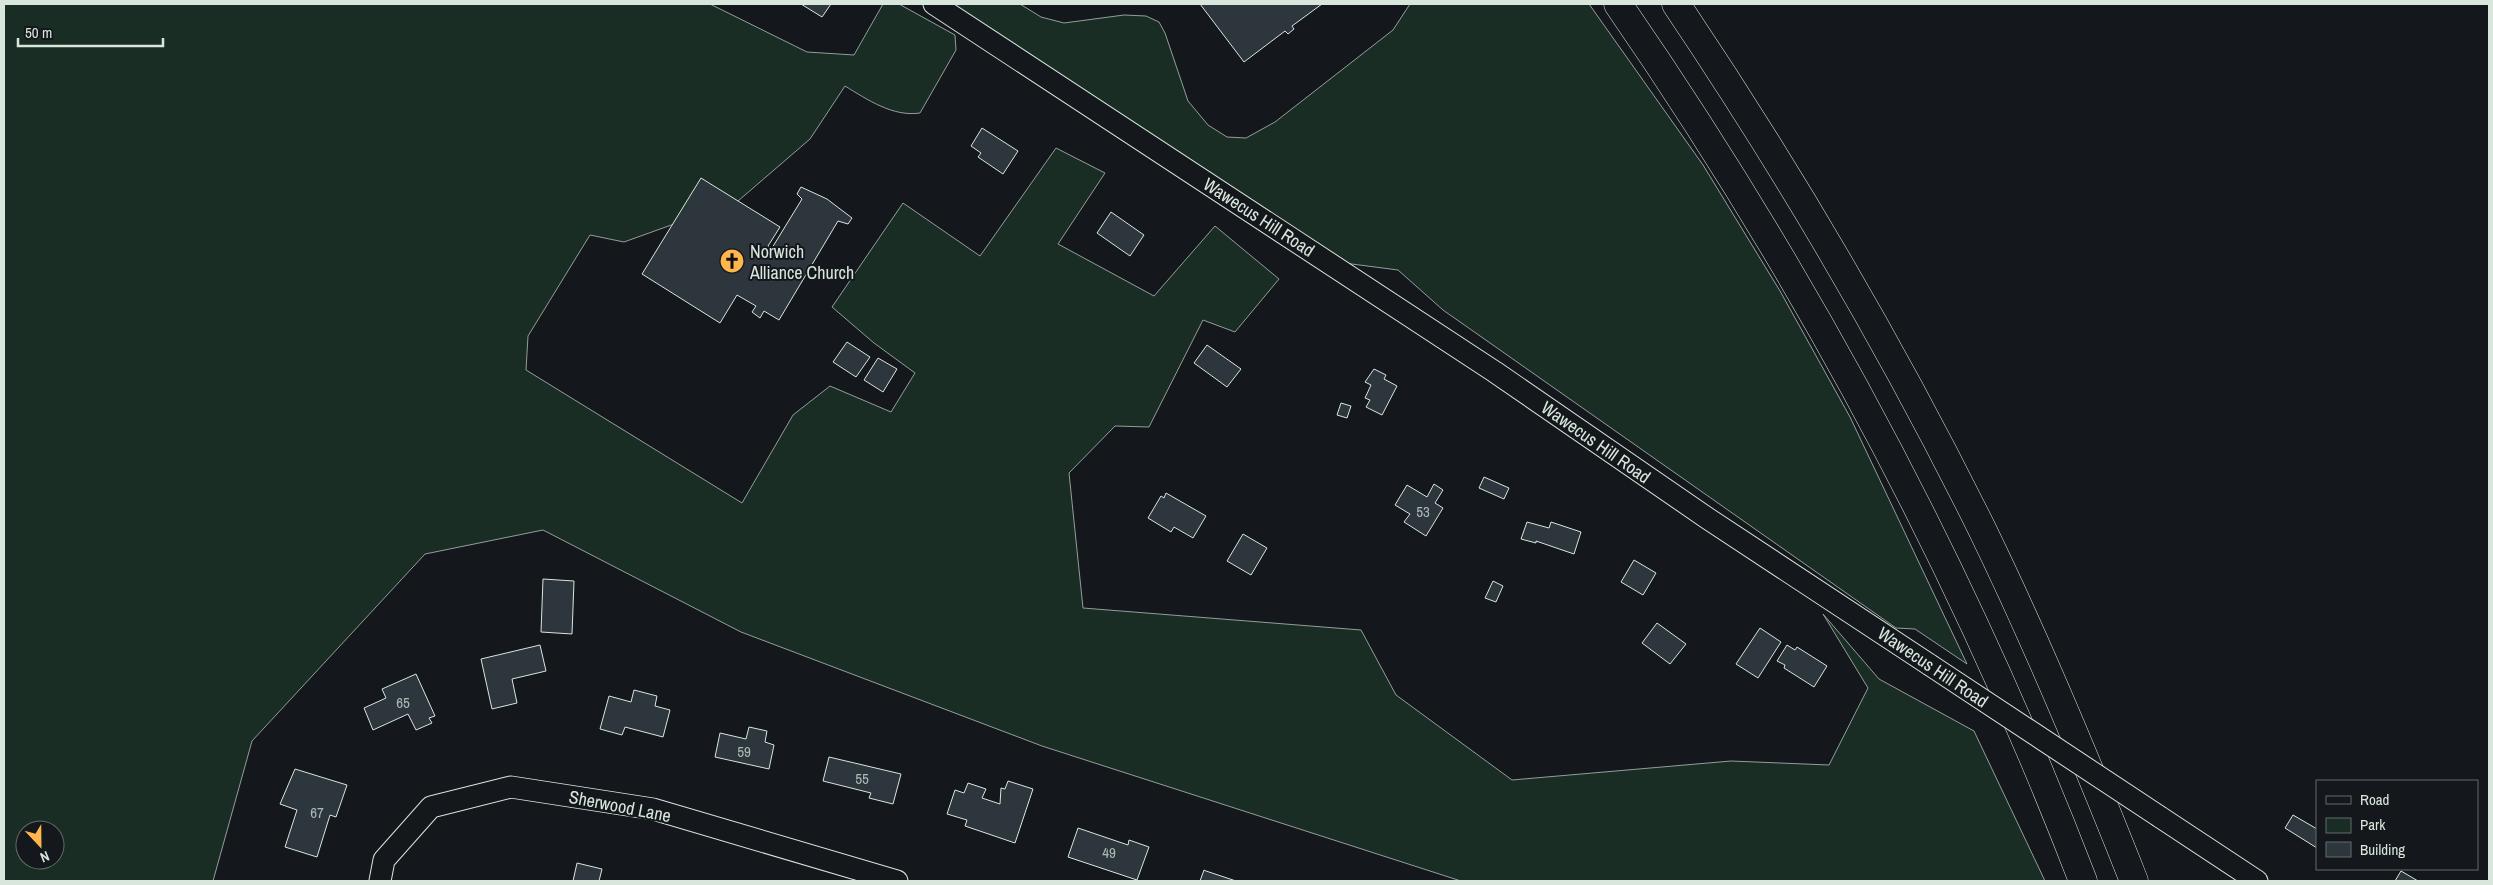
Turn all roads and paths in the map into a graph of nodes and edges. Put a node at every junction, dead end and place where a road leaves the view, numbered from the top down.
1 (934, 4) edge
2 (1618, 4) edge
3 (1676, 4) edge
4 (380, 881) edge
5 (896, 881) edge
6 (2084, 881) edge
7 (2134, 881) edge
8 (2257, 881) edge

1 - 8 street, Wawecus Hill Road, bridge
2 - 6 highway
3 - 7 highway
4 - 5 street, Sherwood Lane

